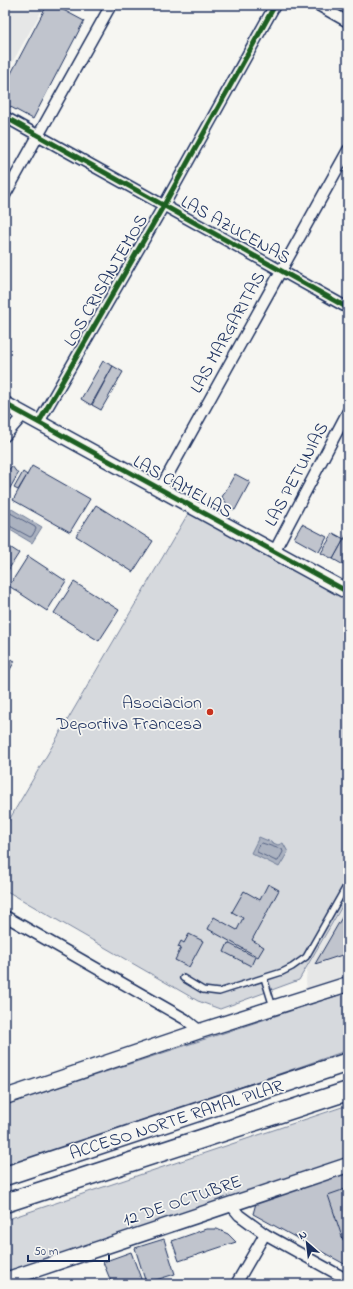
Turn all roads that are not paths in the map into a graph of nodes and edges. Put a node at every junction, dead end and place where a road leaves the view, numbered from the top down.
1 (111, 5) edge
2 (274, 5) edge
3 (318, 5) edge
4 (348, 22) edge
5 (5, 117) edge
6 (38, 135) junction
7 (348, 150) edge
8 (5, 195) edge
9 (164, 205) junction
10 (282, 270) junction
11 (348, 308) edge
12 (7, 408) edge
13 (348, 411) edge
14 (24, 414) junction
15 (39, 422) junction
16 (5, 436) edge
17 (160, 489) junction
18 (274, 552) junction
19 (348, 592) edge
20 (348, 883) edge
21 (5, 916) edge
22 (183, 978) dead end
23 (264, 978) junction
24 (348, 984) edge
25 (273, 1008) junction
26 (200, 1031) junction
27 (348, 1062) edge
28 (348, 1091) edge
29 (5, 1096) edge
30 (348, 1165) edge
31 (5, 1176) edge
32 (5, 1203) edge
33 (230, 1204) junction
34 (266, 1234) junction
35 (5, 1280) edge
36 (348, 1280) edge
37 (236, 1284) edge

1 - 6 street
2 - 9 street, LOS CRISANTEMOS
3 - 4 street
5 - 6 street, LAS AZUCENAS
6 - 8 street
6 - 9 street, LAS AZUCENAS
7 - 10 street, LAS MARGARITAS
9 - 10 street, LAS AZUCENAS
9 - 15 street, LOS CRISANTEMOS
10 - 11 street, LAS AZUCENAS
10 - 17 street, LAS MARGARITAS
12 - 14 street, LAS CAMELIAS
13 - 18 street, LAS PETUNIAS
14 - 15 street, LAS CAMELIAS
14 - 16 street
15 - 17 street, LAS CAMELIAS
17 - 18 street, LAS CAMELIAS
18 - 19 street, LAS CAMELIAS
20 - 23 lane
21 - 26 street
22 - 23 lane
23 - 25 lane
24 - 25 street
25 - 26 street
26 - 29 street
27 - 31 highway, ACCESO NORTE RAMAL PILAR
28 - 32 highway, ACCESO NORTE RAMAL PILAR
30 - 33 street, 12 DE OCTUBRE
33 - 34 street
33 - 35 street, 12 DE OCTUBRE
34 - 36 street
34 - 37 street

